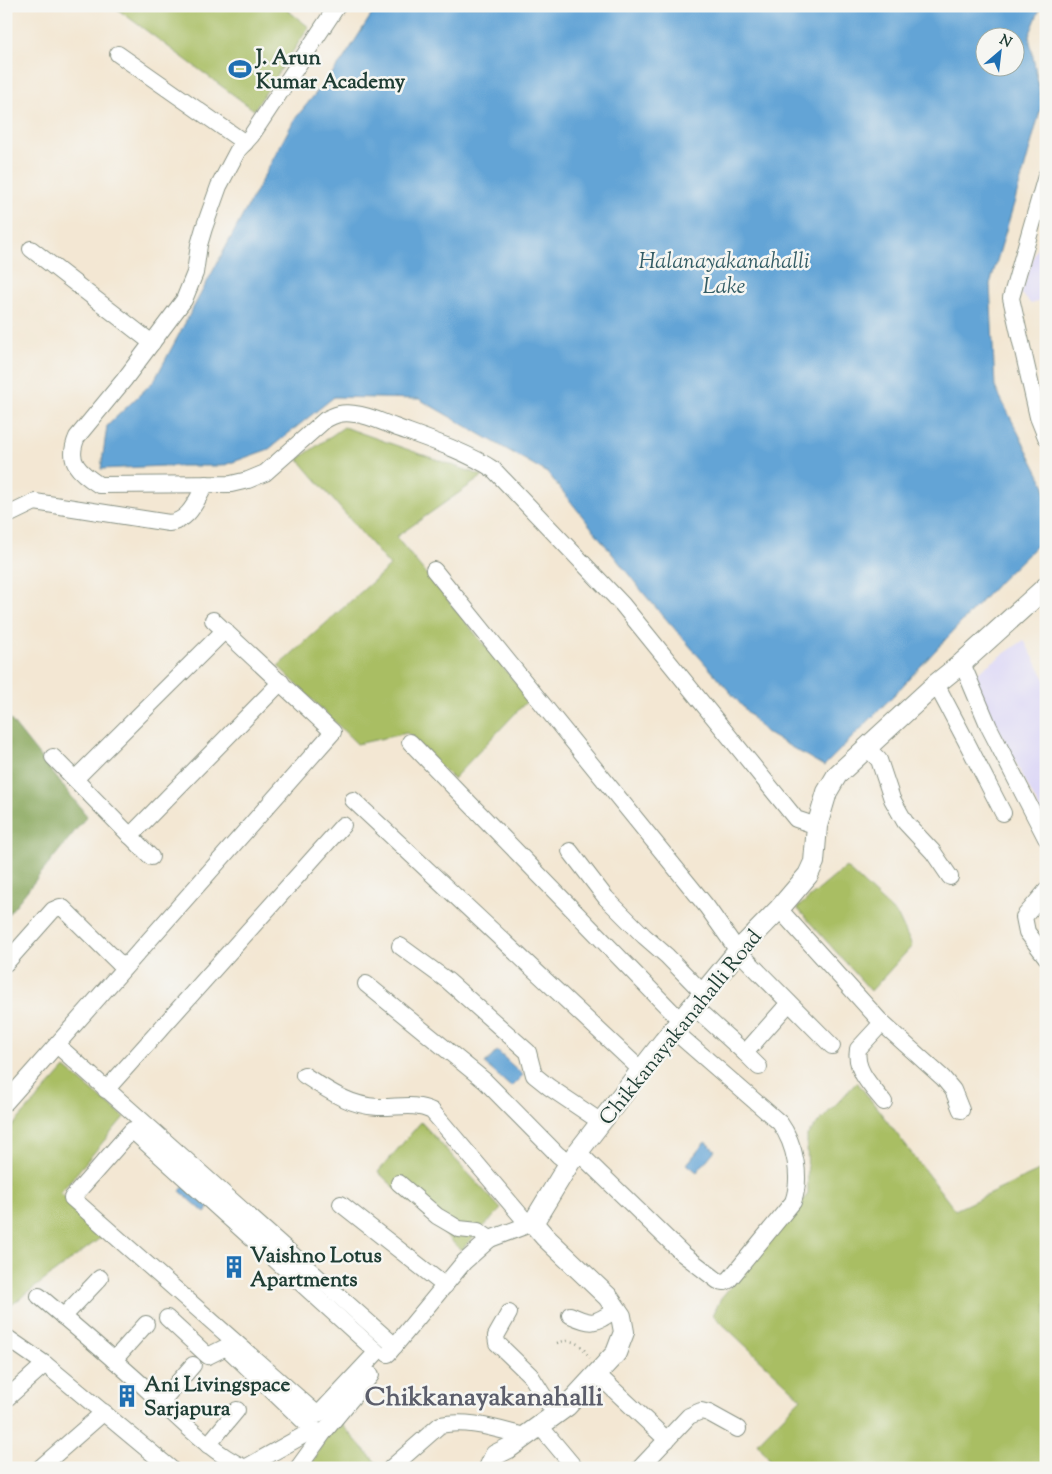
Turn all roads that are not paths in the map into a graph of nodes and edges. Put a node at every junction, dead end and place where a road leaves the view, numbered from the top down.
1 (337, 6) edge
2 (118, 54) dead end
3 (245, 143) junction
4 (1046, 176) edge
5 (31, 249) dead end
6 (152, 343) junction
7 (1046, 437) edge
8 (206, 484) junction
9 (6, 516) edge
10 (434, 570) dead end
11 (1046, 587) edge
12 (962, 663) junction
13 (281, 682) junction
14 (936, 684) junction
15 (410, 742) dead end
16 (867, 748) junction
17 (53, 757) dead end
18 (76, 779) junction
19 (353, 800) dead end
20 (1003, 814) dead end
21 (342, 825) dead end
22 (817, 826) junction
23 (130, 836) junction
24 (1046, 838) edge
25 (570, 851) dead end
26 (151, 857) dead end
27 (950, 877) dead end
28 (1046, 891) edge
29 (779, 909) junction
30 (400, 946) dead end
31 (738, 951) junction
32 (1046, 957) edge
33 (6, 963) edge
34 (124, 968) junction
35 (366, 984) dead end
36 (789, 1003) junction
37 (687, 1012) junction
38 (882, 1023) junction
39 (57, 1045) junction
40 (832, 1046) dead end
41 (744, 1053) junction
42 (759, 1067) dead end
43 (641, 1070) junction
44 (304, 1075) dead end
45 (106, 1090) junction
46 (6, 1102) edge
47 (884, 1102) dead end
48 (961, 1110) dead end
49 (601, 1122) junction
50 (574, 1158) junction
51 (398, 1184) dead end
52 (341, 1204) dead end
53 (531, 1223) junction
54 (490, 1239) junction
55 (100, 1278) dead end
56 (445, 1286) junction
57 (39, 1296) dead end
58 (616, 1309) junction
59 (509, 1313) dead end
60 (570, 1316) dead end
61 (63, 1317) junction
62 (167, 1318) dead end
63 (146, 1324) dead end
64 (6, 1337) edge
65 (395, 1346) junction
66 (114, 1360) junction
67 (45, 1364) junction
68 (193, 1365) dead end
69 (598, 1373) junction
70 (355, 1386) junction
71 (6, 1399) edge
72 (161, 1402) junction
73 (237, 1410) dead end
74 (104, 1412) junction
75 (539, 1425) junction
76 (738, 1429) dead end
77 (318, 1431) junction
78 (667, 1440) junction
79 (208, 1444) junction
80 (40, 1468) edge
81 (170, 1468) edge
82 (298, 1468) edge
83 (391, 1468) edge
84 (489, 1468) edge
85 (575, 1468) edge
86 (640, 1468) edge

1 - 3 street
2 - 3 street
3 - 6 street
4 - 7 street
5 - 6 street
6 - 8 street
8 - 9 street
8 - 22 street
10 - 31 street
11 - 12 main road, Chikkanayakanahalli Road
12 - 14 main road, Chikkanayakanahalli Road
12 - 24 street
13 - 18 street
13 - 23 street
13 - 34 street
14 - 16 main road, Chikkanayakanahalli Road
14 - 20 street
15 - 37 street
16 - 22 main road, Chikkanayakanahalli Road
16 - 27 street
17 - 18 street
18 - 23 street
19 - 43 street
21 - 45 street
22 - 29 main road, Chikkanayakanahalli Road
23 - 26 street
25 - 37 street
28 - 32 street
29 - 31 main road, Chikkanayakanahalli Road
29 - 38 street
30 - 49 street
31 - 36 street
31 - 37 main road, Chikkanayakanahalli Road
33 - 34 street
34 - 39 street
35 - 50 street
36 - 40 street
36 - 41 street
37 - 41 street
37 - 43 main road, Chikkanayakanahalli Road
37 - 50 street
38 - 47 street
38 - 48 street
39 - 45 street
39 - 46 street
41 - 42 street
43 - 49 main road, Chikkanayakanahalli Road
44 - 53 street
45 - 65 street
49 - 50 main road, Chikkanayakanahalli Road
50 - 53 main road, Chikkanayakanahalli Road
51 - 54 street
52 - 56 street
53 - 54 street
53 - 58 main road
54 - 56 street
55 - 61 street
56 - 65 street
57 - 61 street
58 - 60 street
58 - 69 main road
59 - 75 street
61 - 66 street
62 - 77 street
63 - 66 street
64 - 67 street
65 - 70 street
66 - 72 street
67 - 71 street
67 - 74 street
68 - 72 street
69 - 75 main road
69 - 78 street
70 - 70 street
70 - 77 street
72 - 79 street
73 - 79 street
74 - 80 street
74 - 81 street
75 - 83 street
75 - 84 main road
75 - 85 street
76 - 78 street
77 - 79 street
77 - 82 street
78 - 86 street

